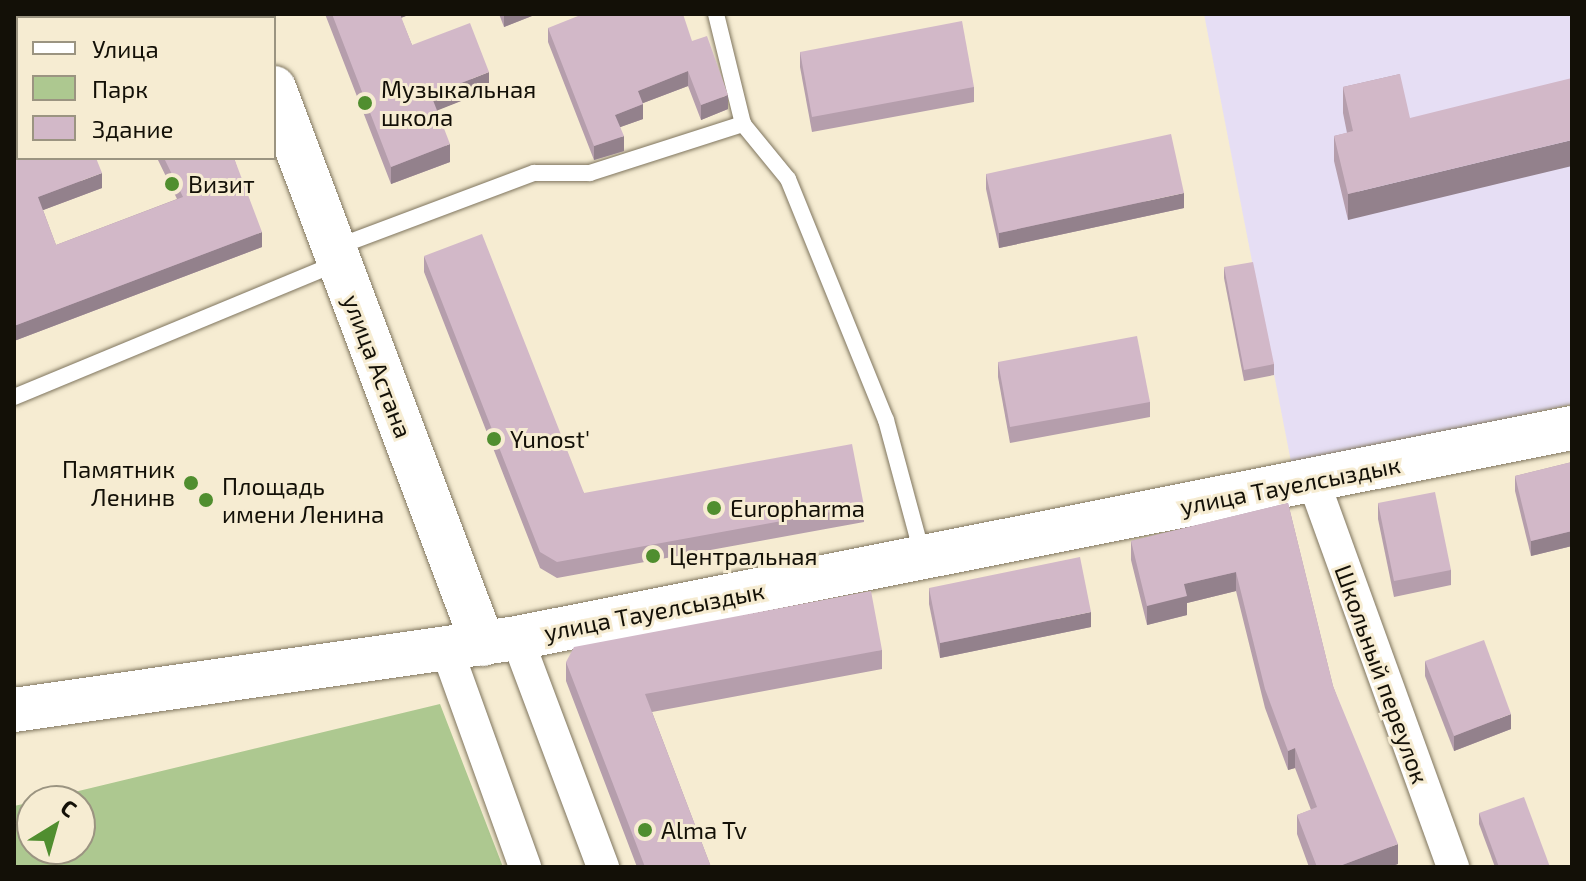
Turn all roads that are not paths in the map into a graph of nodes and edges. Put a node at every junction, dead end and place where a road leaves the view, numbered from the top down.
1 (716, 14) edge
2 (276, 93) edge
3 (743, 124) junction
4 (337, 255) junction
5 (14, 397) edge
6 (1572, 428) edge
7 (1313, 480) junction
8 (923, 558) junction
9 (482, 644) junction
10 (15, 708) edge
11 (525, 867) edge
12 (603, 867) edge
13 (1453, 867) edge

1 - 3 lane
2 - 4 street, улица Астана
3 - 4 lane
3 - 8 lane
4 - 5 lane
4 - 9 street, улица Астана
6 - 7 street, улица Тауелсыздык
7 - 8 street, улица Тауелсыздык
7 - 13 street, Школьный переулок
8 - 9 street, улица Тауелсыздык
9 - 10 street, улица Тауелсыздык
9 - 11 street, улица Астана
9 - 12 street, улица Астана

